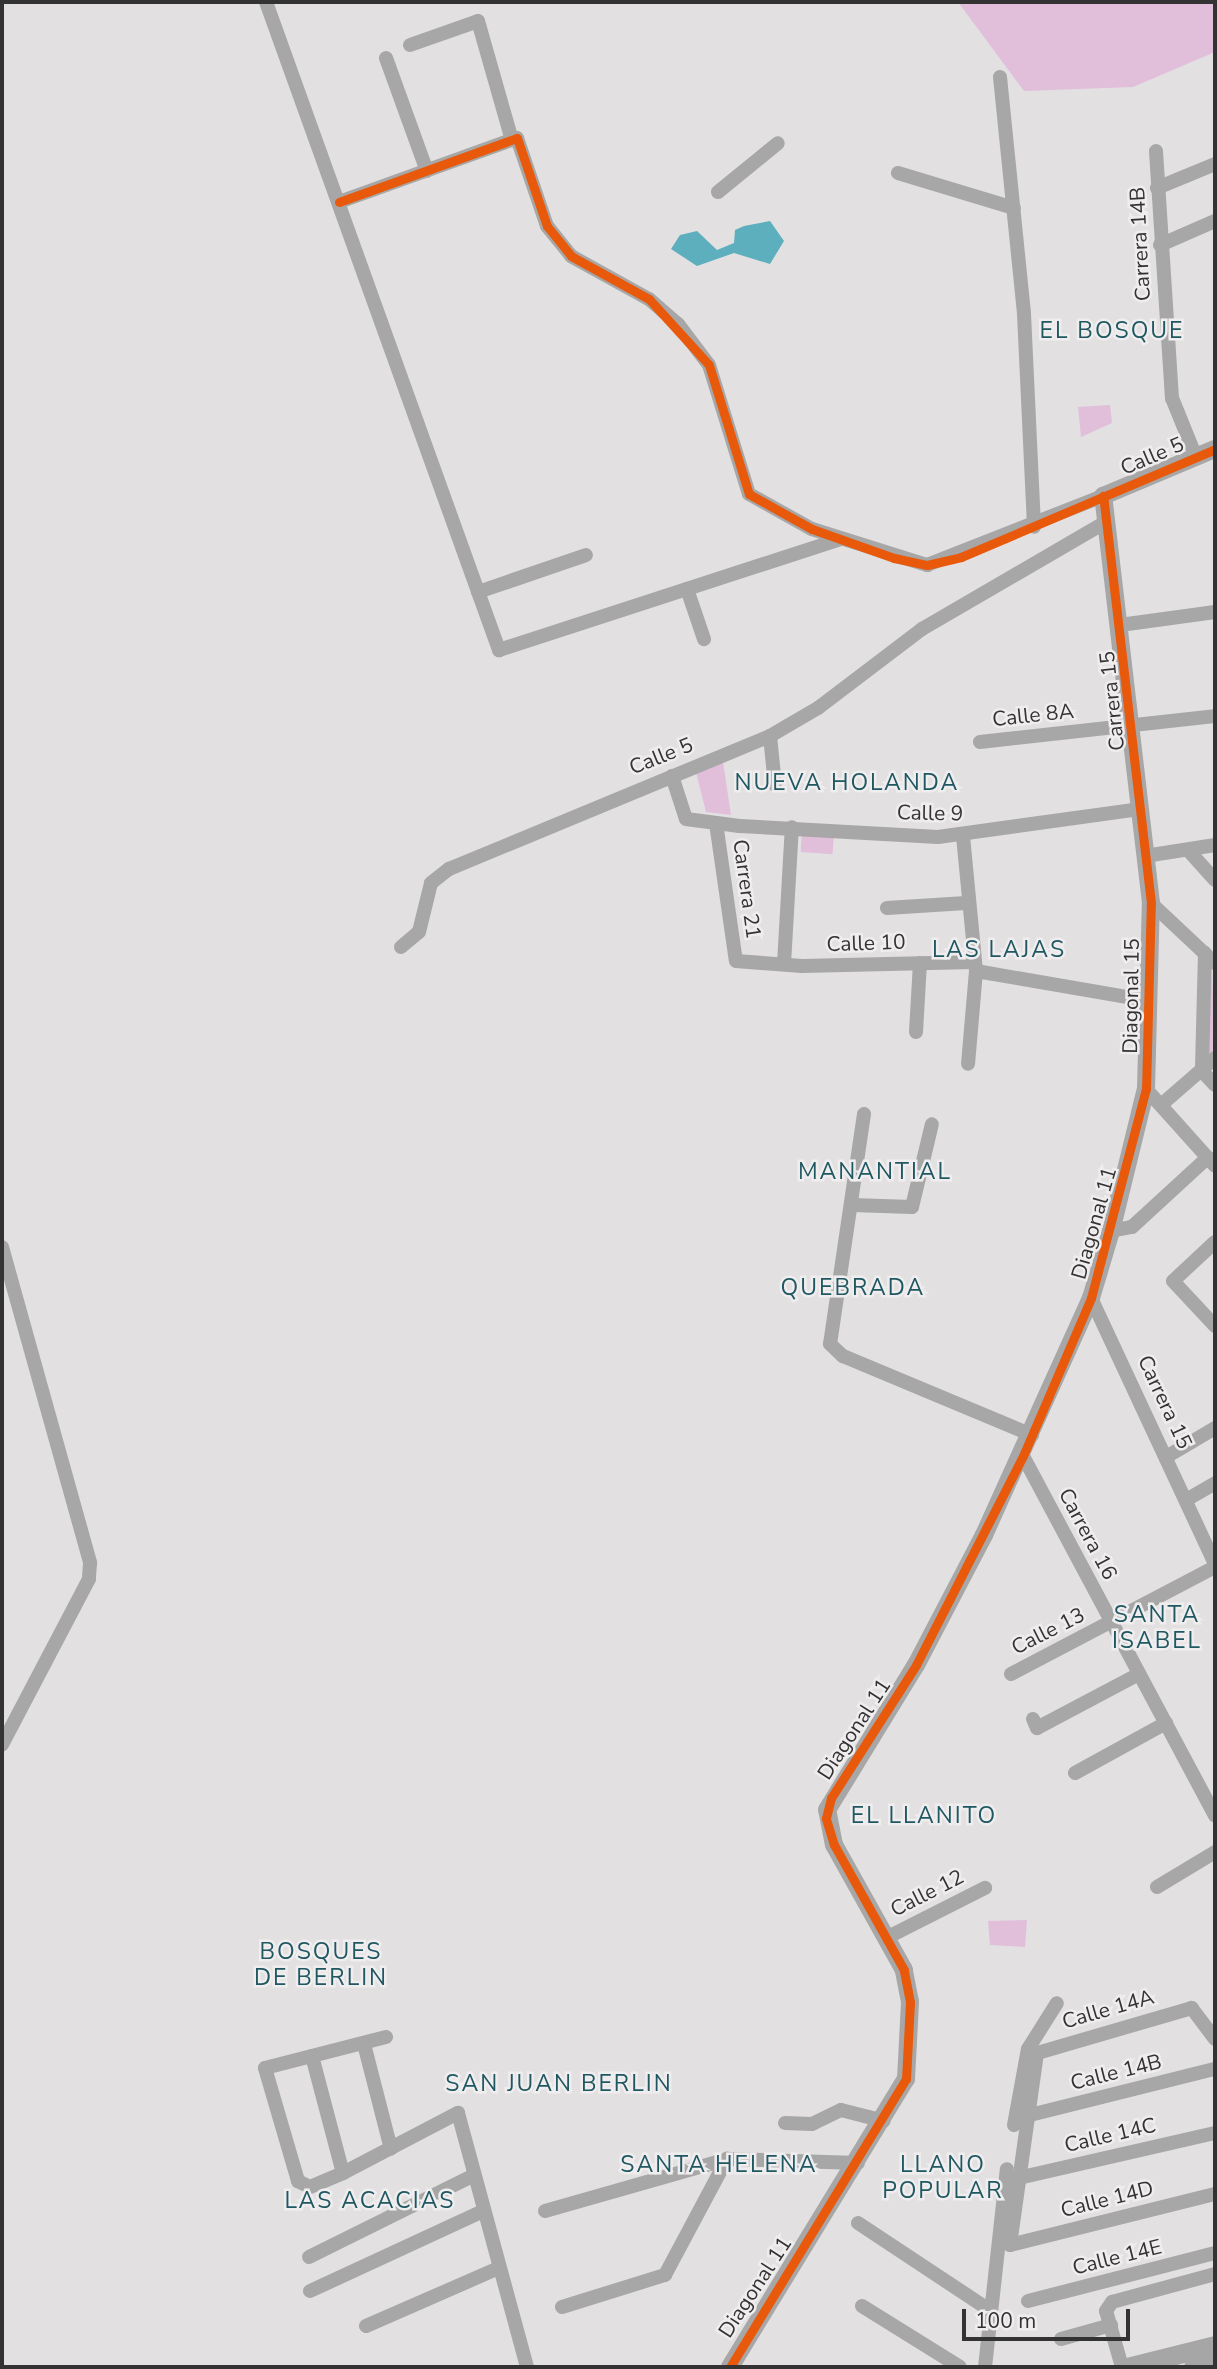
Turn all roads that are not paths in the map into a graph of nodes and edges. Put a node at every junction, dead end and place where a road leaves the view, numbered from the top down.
1 (266, 2) edge
2 (410, 45) dead end
3 (386, 58) dead end
4 (1000, 78) dead end
5 (512, 140) junction
6 (778, 143) dead end
7 (1156, 151) dead end
8 (1215, 164) edge
9 (427, 171) junction
10 (898, 173) dead end
11 (1157, 188) junction
12 (718, 192) dead end
13 (339, 202) junction
14 (1014, 208) junction
15 (1215, 221) edge
16 (1160, 245) junction
17 (1215, 449) edge
18 (1196, 457) junction
19 (1103, 496) junction
20 (1104, 523) junction
21 (1034, 527) junction
22 (840, 539) junction
23 (586, 555) dead end
24 (687, 589) junction
25 (478, 592) junction
26 (1215, 612) edge
27 (1120, 625) junction
28 (704, 639) dead end
29 (1215, 716) edge
30 (1132, 725) junction
31 (770, 736) junction
32 (980, 741) dead end
33 (672, 776) junction
34 (775, 785) dead end
35 (1141, 809) junction
36 (716, 824) junction
37 (792, 827) junction
38 (964, 836) junction
39 (1215, 845) edge
40 (1188, 850) junction
41 (1144, 856) junction
42 (1215, 880) edge
43 (967, 903) junction
44 (1151, 903) junction
45 (887, 908) dead end
46 (401, 947) dead end
47 (1210, 958) edge
48 (736, 961) joint
49 (920, 963) junction
50 (784, 964) junction
51 (975, 967) junction
52 (1149, 1001) junction
53 (916, 1032) dead end
54 (1215, 1058) edge
55 (968, 1064) dead end
56 (1202, 1070) junction
57 (1215, 1085) edge
58 (1146, 1089) junction
59 (1161, 1105) junction
60 (864, 1114) dead end
61 (932, 1125) dead end
62 (1212, 1162) edge
63 (852, 1205) junction
64 (1111, 1231) junction
65 (1215, 1242) edge
66 (2, 1247) edge
67 (1091, 1298) junction
68 (1215, 1326) edge
69 (1215, 1428) edge
70 (1032, 1435) junction
71 (1023, 1456) junction
72 (1166, 1457) junction
73 (1215, 1483) edge
74 (1186, 1500) junction
75 (1215, 1565) edge
76 (1112, 1623) junction
77 (1011, 1674) dead end
78 (1137, 1675) junction
79 (1033, 1719) dead end
80 (1166, 1723) junction
81 (2, 1745) edge
82 (1075, 1773) dead end
83 (1215, 1816) edge
84 (1215, 1852) edge
85 (1157, 1887) dead end
86 (985, 1888) dead end
87 (888, 1937) junction
88 (1056, 2003) dead end
89 (386, 2037) dead end
90 (1215, 2039) edge
91 (365, 2044) junction
92 (313, 2056) junction
93 (1215, 2069) edge
94 (1026, 2116) junction
95 (884, 2121) junction
96 (785, 2123) dead end
97 (1215, 2133) edge
98 (391, 2148) junction
99 (727, 2159) junction
100 (858, 2163) junction
101 (343, 2174) junction
102 (474, 2175) junction
103 (1014, 2179) junction
104 (1215, 2194) edge
105 (483, 2211) junction
106 (545, 2211) dead end
107 (858, 2223) dead end
108 (1215, 2253) edge
109 (309, 2257) dead end
110 (499, 2268) junction
111 (1215, 2274) edge
112 (310, 2291) dead end
113 (1028, 2301) dead end
114 (862, 2305) dead end
115 (562, 2307) dead end
116 (991, 2311) junction
117 (1111, 2325) junction
118 (366, 2326) dead end
119 (1061, 2339) dead end
120 (1215, 2345) edge
121 (1215, 2362) edge
122 (527, 2367) edge
123 (730, 2367) edge
124 (960, 2367) edge
125 (985, 2367) edge
126 (1125, 2367) edge
127 (1193, 2367) edge

1 - 13 street
2 - 5 street
3 - 9 street
4 - 14 street
5 - 9 street
5 - 22 street
6 - 12 street
7 - 11 street, Carrera 14B
8 - 11 street
9 - 13 street
10 - 14 street
11 - 16 street, Carrera 14B
13 - 25 street
14 - 21 street
15 - 16 street
16 - 18 street, Carrera 14B
17 - 18 street, Calle 5
18 - 19 street, Calle 5
19 - 20 street, Carrera 15
19 - 21 street
20 - 27 street, Carrera 15
20 - 31 street, Calle 5
21 - 22 street
22 - 24 street
23 - 25 street
24 - 25 street
24 - 28 street
26 - 27 street
27 - 30 street, Carrera 15
29 - 30 street, Calle 8A
30 - 32 street, Calle 8A
30 - 35 street, Carrera 15
31 - 33 street, Calle 5
31 - 34 street
33 - 36 street, Calle 9
33 - 46 street, Calle 5
35 - 38 street, Calle 9
35 - 41 street, Carrera 15
36 - 37 street, Calle 9
36 - 48 street, Carrera 21
37 - 38 street, Calle 9
37 - 50 street
38 - 43 street
39 - 40 street
40 - 41 street
40 - 42 street
41 - 44 street, Carrera 15
43 - 45 street
43 - 51 street
44 - 47 street
44 - 52 street, Diagonal 15
47 - 56 street
48 - 50 street, Calle 10
49 - 50 street, Calle 10
49 - 51 street, Calle 10
49 - 53 street
51 - 52 street, Calle 10
51 - 55 street
52 - 58 street, Diagonal 15
54 - 56 street
56 - 57 street
56 - 59 street
58 - 59 street
58 - 64 street, Diagonal 11
59 - 62 street
60 - 63 street
61 - 63 street
62 - 64 street
63 - 70 street
64 - 67 street, Diagonal 11
65 - 68 street
66 - 81 street
67 - 70 street, Diagonal 11
67 - 72 street, Carrera 15
69 - 72 street
70 - 71 street, Diagonal 11
71 - 76 street, Carrera 16
71 - 87 street, Diagonal 11
72 - 74 street, Carrera 15
73 - 74 street
74 - 75 street, Carrera 15
75 - 76 street, Calle 13
76 - 77 street, Calle 13
76 - 78 street, Carrera 16
78 - 79 street
78 - 80 street, Carrera 16
80 - 82 street
80 - 83 street, Carrera 16
84 - 85 street
86 - 87 street, Calle 12
87 - 95 street, Diagonal 11
88 - 116 street
89 - 91 street
90 - 94 street, Calle 14A
91 - 92 street
91 - 98 street
92 - 101 street
92 - 101 street
93 - 94 street, Calle 14B
94 - 103 street
95 - 96 street
95 - 100 street, Diagonal 11
97 - 103 street, Calle 14C
98 - 101 street
98 - 102 street
99 - 100 street
99 - 106 street
99 - 115 street
100 - 123 street, Diagonal 11
102 - 105 street
102 - 109 street
103 - 104 street, Calle 14D
105 - 110 street
105 - 112 street
107 - 116 street
108 - 113 street, Calle 14E
110 - 118 street
110 - 122 street
111 - 117 street
114 - 124 street
116 - 125 street
117 - 119 street
117 - 126 street
120 - 126 main road
121 - 127 main road

